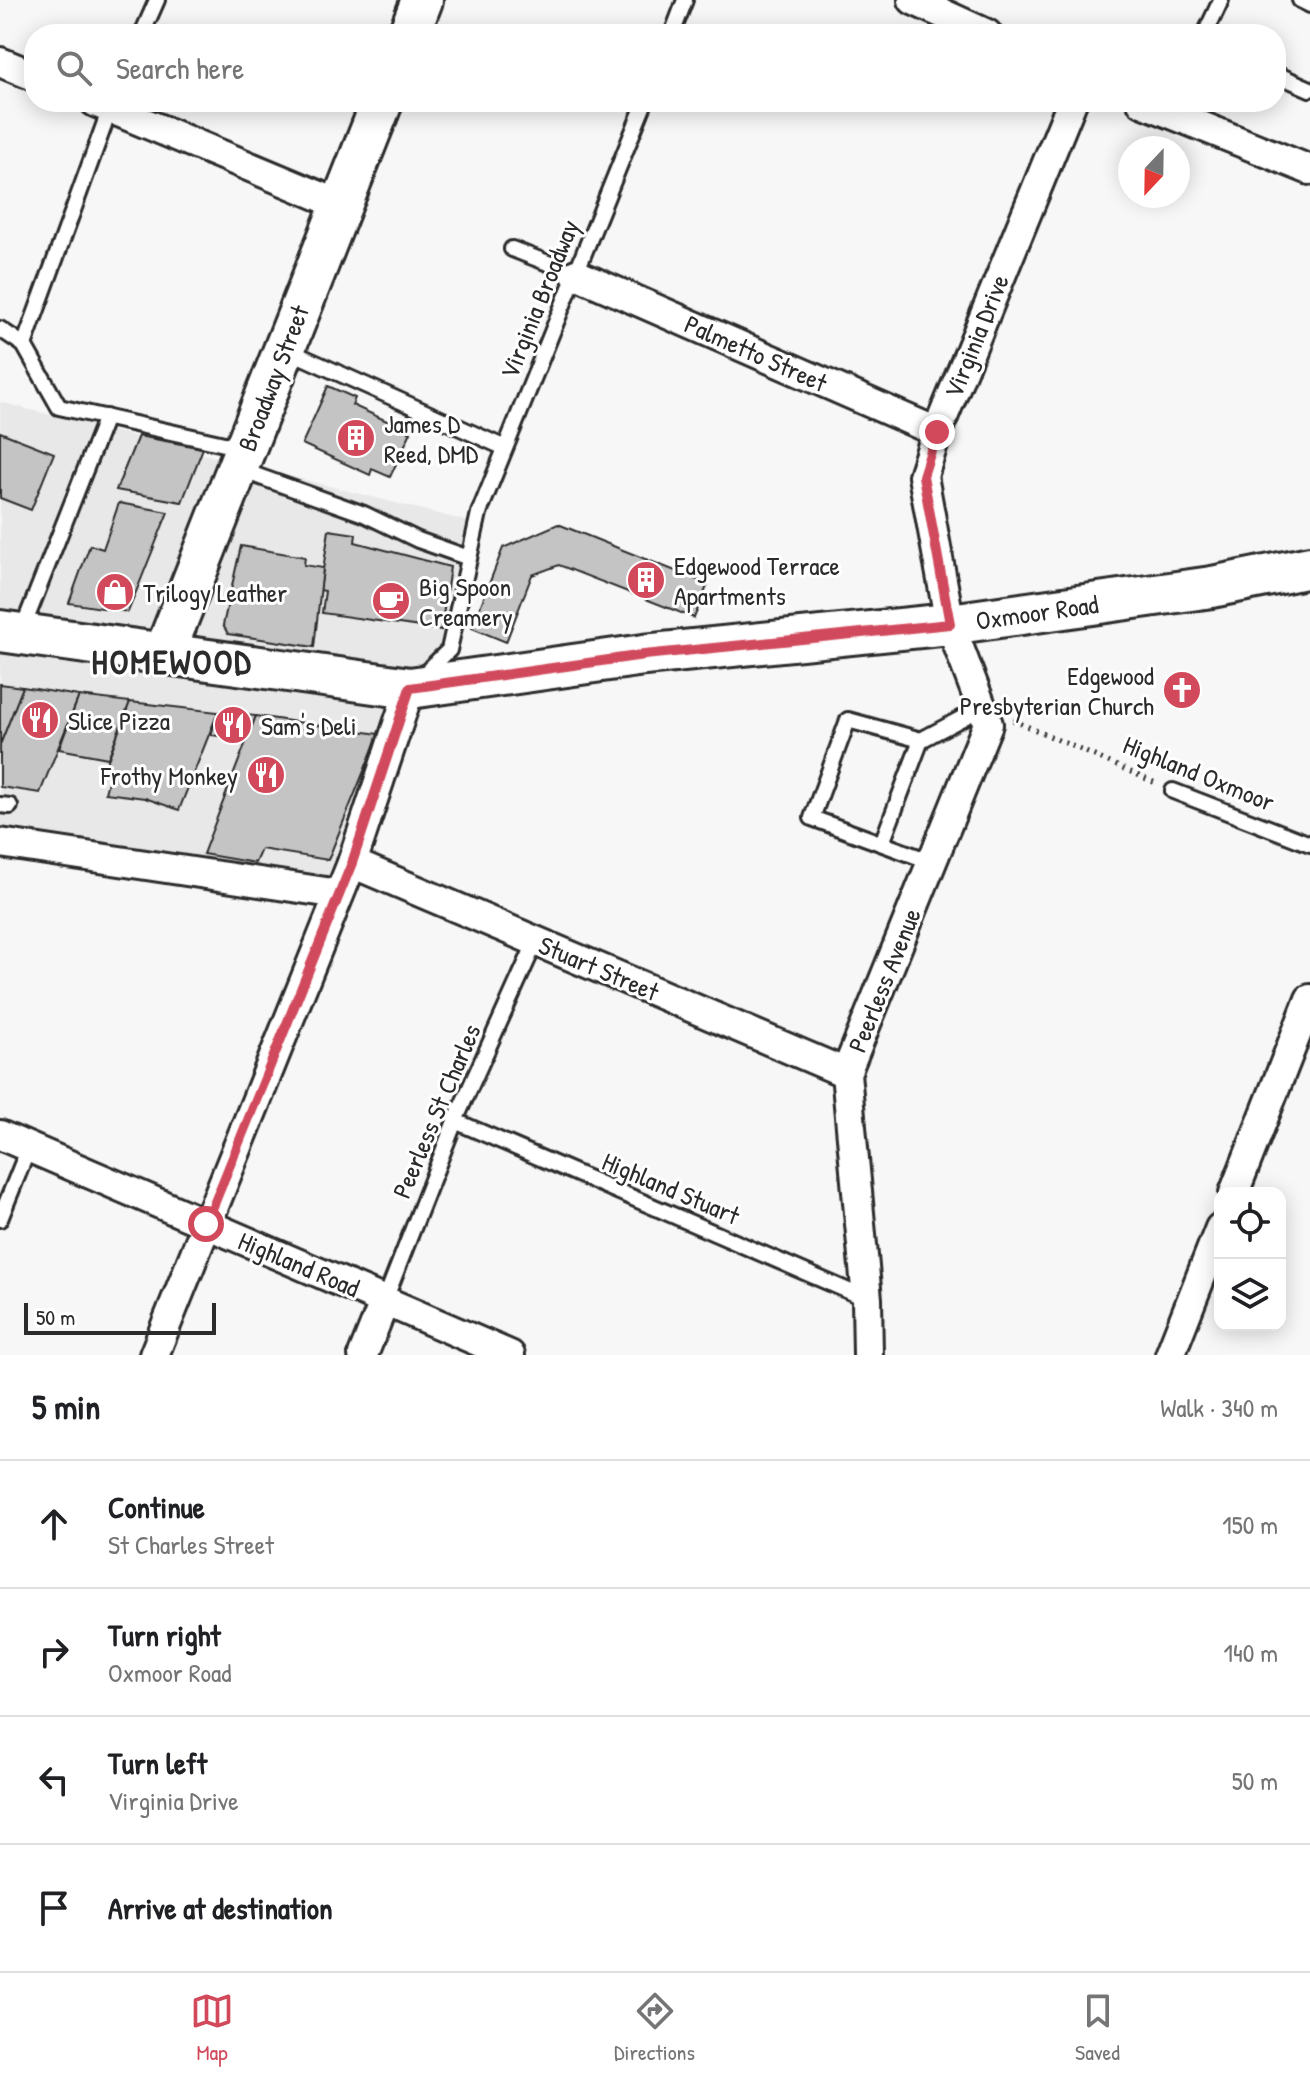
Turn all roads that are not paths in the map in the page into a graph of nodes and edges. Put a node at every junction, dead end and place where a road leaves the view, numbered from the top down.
1 (157, 0) edge
2 (422, 0) edge
3 (685, 0) edge
4 (913, 0) edge
5 (1221, 0) edge
6 (1300, 0) edge
7 (1310, 5) edge
8 (146, 24) edge
9 (413, 24) edge
10 (676, 24) edge
11 (965, 24) edge
12 (1210, 24) edge
13 (0, 62) edge
14 (24, 72) edge
15 (1286, 78) edge
16 (1310, 89) edge
17 (103, 112) edge
18 (125, 112) edge
19 (378, 112) edge
20 (641, 112) edge
21 (1068, 112) edge
22 (1167, 112) edge
23 (1310, 170) edge
24 (341, 205) junction
25 (512, 249) dead end
26 (576, 274) junction
27 (0, 329) edge
28 (24, 345) junction
29 (285, 348) junction
30 (106, 417) junction
31 (937, 432) junction
32 (503, 447) junction
33 (241, 459) junction
34 (469, 558) junction
35 (1310, 567) edge
36 (950, 624) junction
37 (10, 633) edge
38 (164, 654) junction
39 (410, 688) junction
40 (983, 707) junction
41 (921, 740) junction
42 (1173, 791) road end
43 (0, 843) edge
44 (882, 843) junction
45 (1310, 844) edge
46 (932, 862) junction
47 (352, 863) junction
48 (339, 894) junction
49 (536, 941) junction
50 (1310, 999) edge
51 (846, 1073) junction
52 (455, 1121) junction
53 (0, 1135) edge
54 (29, 1147) junction
55 (1236, 1187) edge
56 (0, 1219) edge
57 (206, 1224) junction
58 (1214, 1243) edge
59 (867, 1299) junction
60 (385, 1300) junction
61 (154, 1355) edge
62 (363, 1355) edge
63 (510, 1355) edge
64 (868, 1355) edge
65 (1170, 1355) edge

1 - 8 lane
2 - 9 main road
3 - 10 lane
4 - 11 street
5 - 12 lane
6 - 7 lane
13 - 14 street
15 - 16 lane
17 - 28 lane
18 - 24 street
19 - 24 main road, Broadway Street
20 - 26 lane, Virginia Broadway
21 - 31 street, Virginia Drive
22 - 23 street
24 - 29 main road, Broadway Street
25 - 26 lane
26 - 31 street, Palmetto Street
26 - 32 lane, Virginia Broadway
27 - 28 lane
28 - 30 lane
29 - 32 lane
29 - 33 main road, Broadway Street
30 - 33 lane
30 - 37 lane
31 - 36 street, Virginia Drive
32 - 34 lane, Virginia Broadway
33 - 34 lane
33 - 38 main road, Broadway Street
34 - 39 lane, Virginia Broadway
35 - 36 main road, Oxmoor Road
36 - 39 main road, Oxmoor Road
36 - 40 street, Peerless Avenue
37 - 38 main road, Oxmoor Road
38 - 39 main road, Oxmoor Road
39 - 47 street
40 - 41 lane
40 - 46 street, Peerless Avenue
41 - 44 lane
41 - 44 lane
42 - 45 lane, Highland Oxmoor
43 - 48 street
44 - 46 lane
46 - 51 street, Peerless Avenue
47 - 48 street
47 - 49 street, Stuart Street
48 - 57 street
49 - 51 street, Stuart Street
49 - 52 lane, Peerless St Charles
50 - 55 street
51 - 59 street, Peerless Avenue
52 - 59 lane, Highland Stuart
52 - 60 lane, Peerless St Charles
53 - 54 street, Highland Road
54 - 56 lane
54 - 57 street, Highland Road
57 - 60 street, Highland Road
57 - 61 street
58 - 65 street
59 - 64 street, Peerless Avenue
60 - 62 street
60 - 63 street, Highland Road

